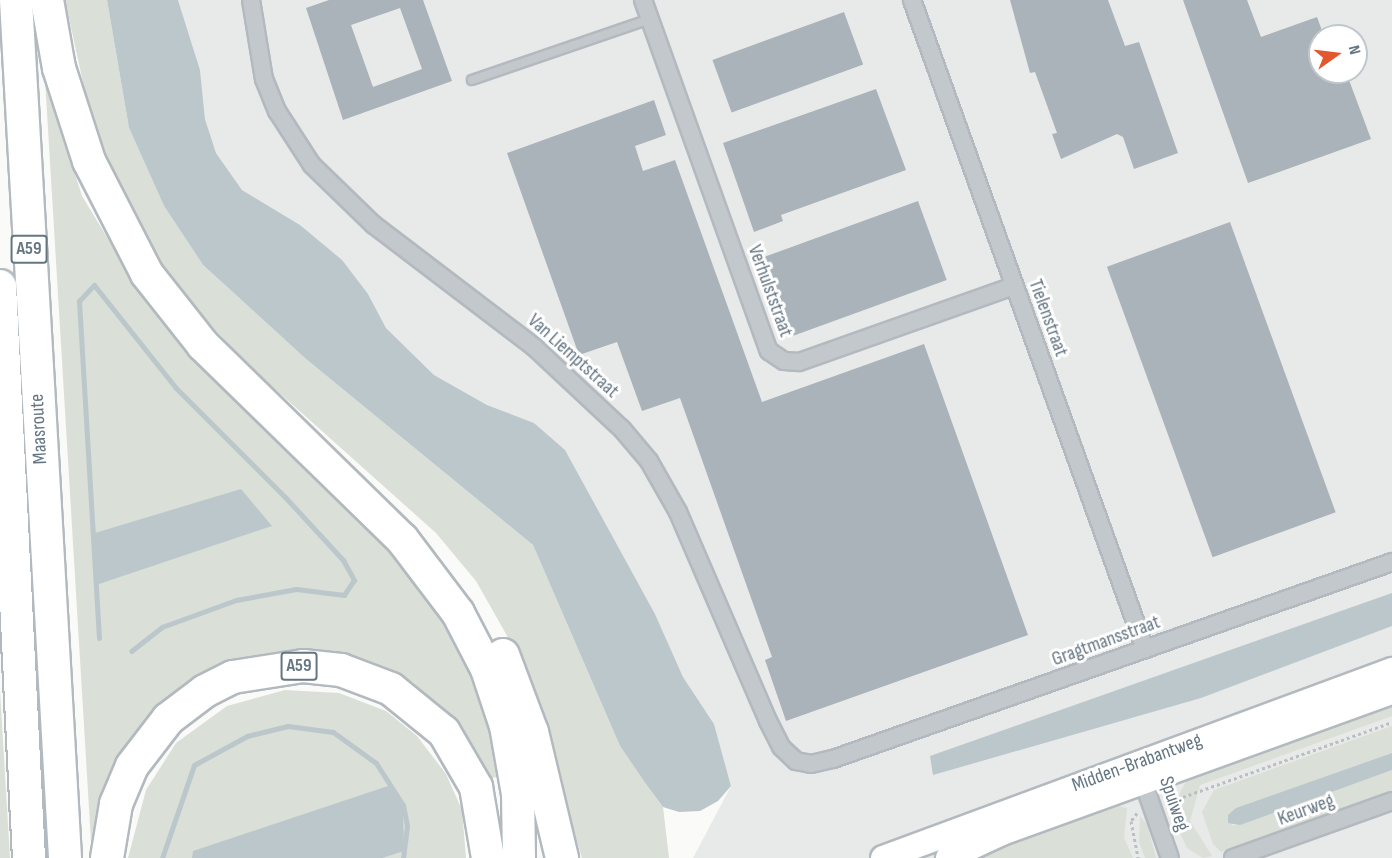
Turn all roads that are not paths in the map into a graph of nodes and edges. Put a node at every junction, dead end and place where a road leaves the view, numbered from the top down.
1 (16, 0) edge
2 (47, 0) edge
3 (251, 0) edge
4 (643, 0) edge
5 (912, 0) edge
6 (650, 19) junction
7 (472, 80) dead end
8 (0, 286) edge
9 (1014, 286) junction
10 (321, 456) junction
11 (1392, 562) edge
12 (1144, 649) junction
13 (1392, 670) edge
14 (1392, 692) edge
15 (833, 759) joint
16 (1140, 773) junction
17 (1392, 801) edge
18 (29, 858) edge
19 (65, 858) edge
20 (107, 858) edge
21 (488, 858) edge
22 (519, 858) edge
23 (562, 858) edge
24 (883, 858) edge
25 (948, 858) edge
26 (1170, 858) edge
27 (1233, 858) edge

1 - 19 highway, Maasroute / A59
2 - 10 highway
3 - 15 street, Van Liemptstraat
4 - 6 street, Verhulststraat
5 - 9 street, Tielenstraat
6 - 7 lane
6 - 9 street, Verhulststraat
8 - 18 highway, Maasroute / A59
9 - 12 street, Tielenstraat
10 - 22 highway
10 - 23 highway
11 - 12 street, Gragtmansstraat
12 - 15 street, Gragtmansstraat
13 - 16 street, Midden-Brabantweg
14 - 16 street, Midden-Brabantweg
16 - 24 street, Midden-Brabantweg
16 - 25 street, Midden-Brabantweg
16 - 26 street, Spuiweg
17 - 27 street, Keurweg
20 - 21 highway, A59

